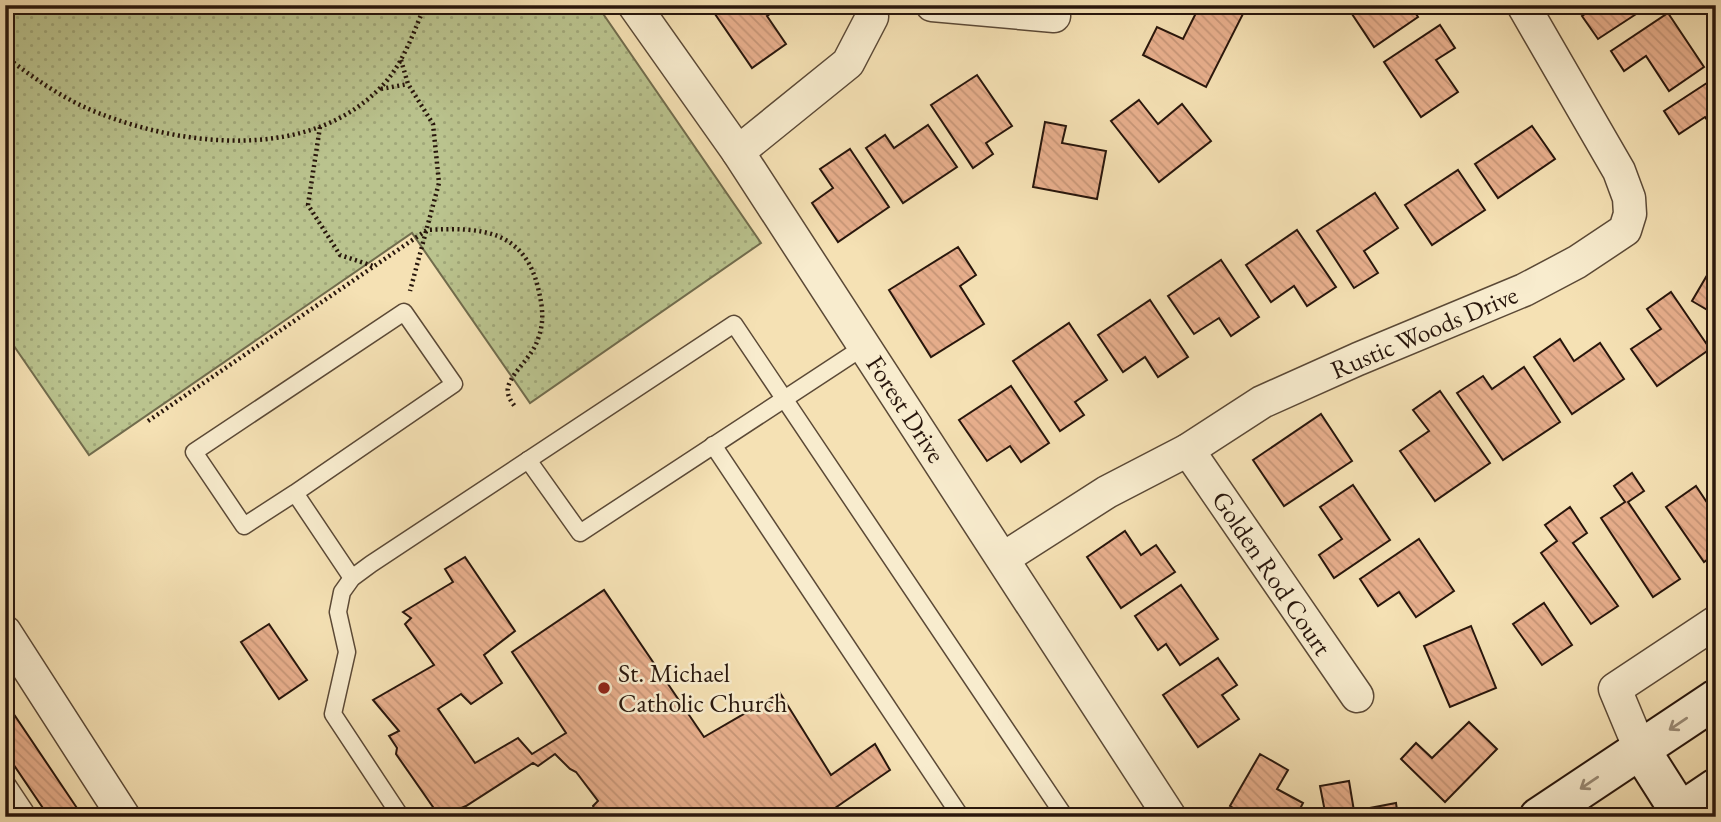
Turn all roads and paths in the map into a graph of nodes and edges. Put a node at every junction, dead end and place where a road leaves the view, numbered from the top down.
1 (425, 5) edge
2 (634, 5) edge
3 (870, 5) edge
4 (932, 5) edge
5 (1523, 5) edge
6 (1054, 16) dead end
7 (5, 56) edge
8 (401, 60) junction
9 (408, 84) junction
10 (379, 89) junction
11 (320, 127) junction
12 (738, 152) junction
13 (427, 230) junction
14 (374, 267) junction
15 (404, 312) junction
16 (864, 346) junction
17 (784, 399) junction
18 (516, 408) dead end
19 (148, 421) dead end
20 (713, 446) junction
21 (1188, 450) junction
22 (528, 460) junction
23 (295, 493) junction
24 (1004, 558) junction
25 (352, 578) junction
26 (1716, 622) edge
27 (5, 632) edge
28 (1357, 696) dead end
29 (1716, 699) edge
30 (1640, 749) junction
31 (5, 781) edge
32 (1716, 788) edge
33 (1679, 815) edge
34 (24, 817) edge
35 (124, 817) edge
36 (401, 817) edge
37 (961, 817) edge
38 (1065, 817) edge
39 (1170, 817) edge
40 (1538, 817) edge

1 - 8 path
2 - 12 street, Forest Drive
3 - 12 street
4 - 6 street
5 - 21 street, Rustic Woods Drive
7 - 11 path
8 - 9 path
8 - 10 path
9 - 10 path
9 - 13 path
10 - 11 path
11 - 14 path
12 - 16 street, Forest Drive
13 - 14 path
13 - 15 path
13 - 18 path
14 - 19 path
15 - 23 lane
15 - 23 lane
16 - 17 lane
16 - 24 street, Forest Drive
17 - 20 lane
17 - 22 lane
17 - 38 lane
20 - 22 lane
20 - 37 lane
21 - 24 street, Rustic Woods Drive
21 - 28 street, Golden Rod Court
22 - 25 lane
23 - 25 lane
24 - 39 street, Forest Drive
25 - 36 lane
26 - 30 street
27 - 35 street
29 -> 30 main road
30 - 33 main road
30 -> 40 main road
31 - 34 lane
32 - 33 main road

